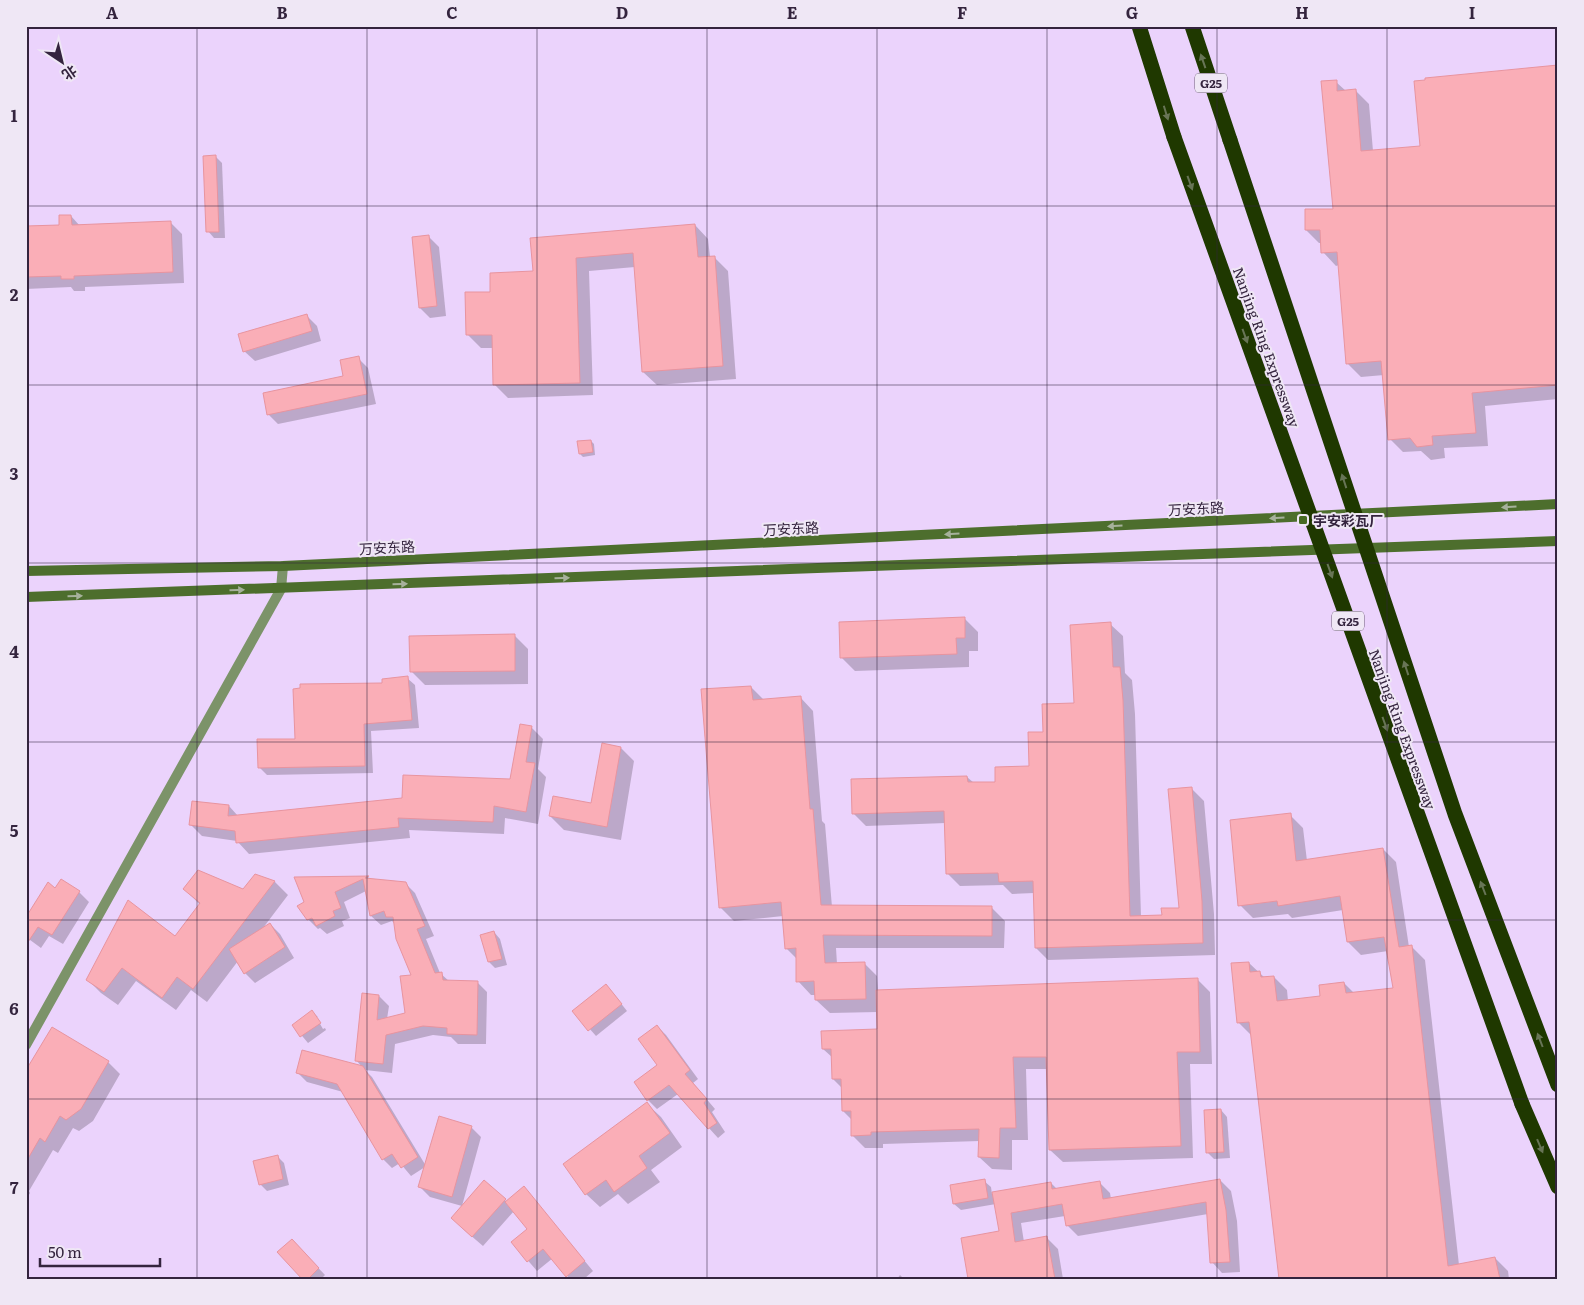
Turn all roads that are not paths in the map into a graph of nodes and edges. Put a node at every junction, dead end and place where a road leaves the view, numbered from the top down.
1 (1138, 26) edge
2 (1192, 26) edge
3 (1558, 504) edge
4 (1558, 541) edge
5 (283, 566) junction
6 (26, 571) edge
7 (280, 589) junction
8 (26, 597) edge
9 (26, 1045) edge
10 (1558, 1085) edge
11 (1558, 1188) edge

1 -> 11 highway, Nanjing Ring Expressway / G25, bridge
10 -> 2 highway, Nanjing Ring Expressway / G25, bridge
3 -> 5 main road, 万安东路
7 -> 4 main road
5 - 6 main road, 万安东路
5 - 7 street
8 -> 7 main road
7 - 9 street

